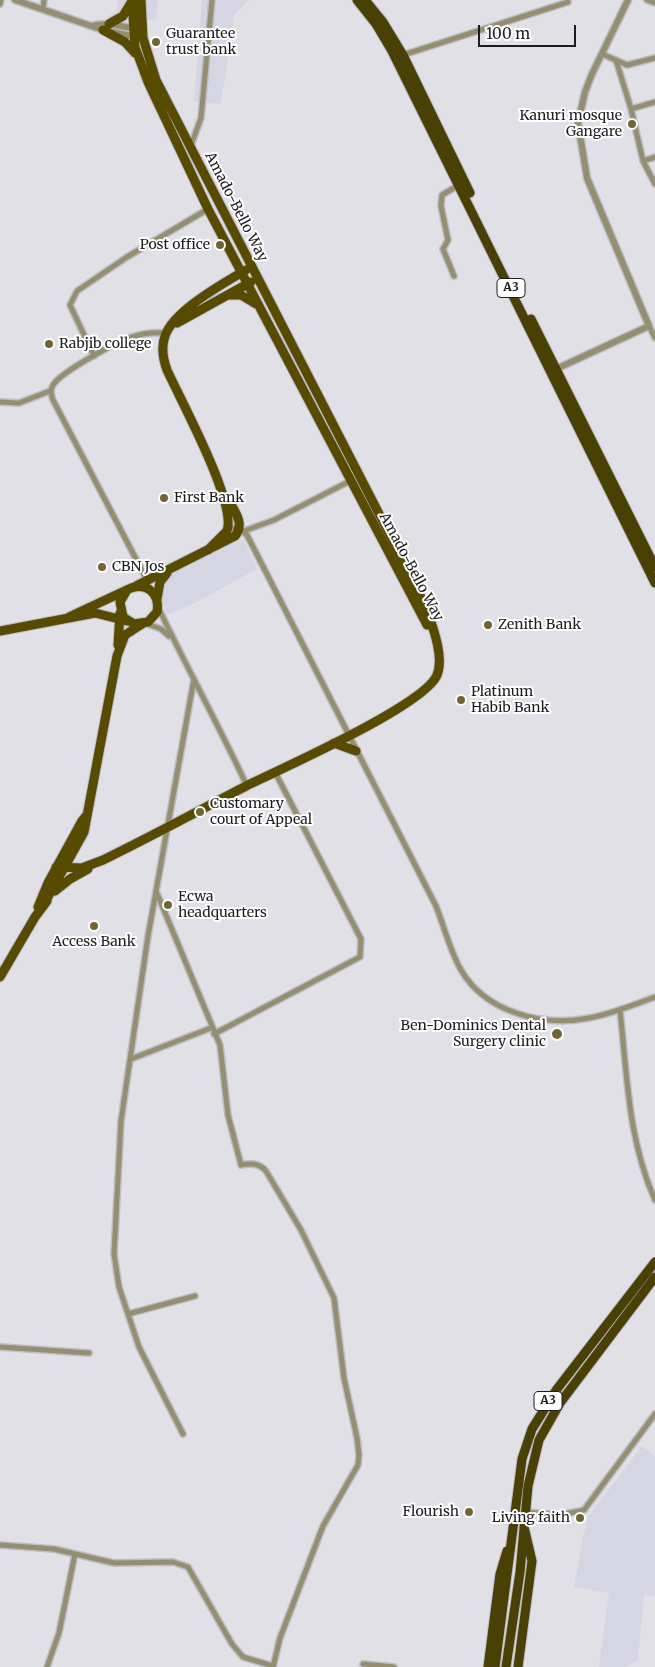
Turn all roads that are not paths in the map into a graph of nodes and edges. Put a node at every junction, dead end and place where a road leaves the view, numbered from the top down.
1 (15, 0) edge
2 (44, 0) edge
3 (132, 0) edge
4 (141, 0) edge
5 (212, 0) edge
6 (357, 0) edge
7 (366, 0) edge
8 (628, 0) edge
9 (647, 0) edge
10 (568, 2) dead end
11 (655, 3) edge
12 (43, 9) junction
13 (106, 27) junction
14 (137, 33) junction
15 (602, 54) junction
16 (136, 55) junction
17 (403, 55) junction
18 (655, 58) edge
19 (616, 60) junction
20 (655, 102) edge
21 (631, 108) junction
22 (190, 148) junction
23 (655, 157) edge
24 (643, 161) junction
25 (655, 184) edge
26 (459, 185) junction
27 (208, 209) junction
28 (226, 243) junction
29 (251, 267) junction
30 (242, 272) junction
31 (454, 276) dead end
32 (258, 279) junction
33 (247, 283) junction
34 (221, 285) junction
35 (227, 295) junction
36 (259, 307) junction
37 (649, 326) junction
38 (168, 330) junction
39 (655, 337) edge
40 (94, 356) junction
41 (556, 369) junction
42 (50, 391) junction
43 (0, 402) edge
44 (360, 477) junction
45 (350, 481) junction
46 (221, 488) junction
47 (228, 527) junction
48 (241, 530) junction
49 (208, 550) junction
50 (655, 567) edge
51 (171, 569) junction
52 (147, 581) junction
53 (655, 583) edge
54 (131, 589) junction
55 (156, 600) junction
56 (122, 616) junction
57 (69, 617) junction
58 (144, 624) junction
59 (0, 630) edge
60 (173, 640) junction
61 (435, 641) junction
62 (117, 656) junction
63 (194, 680) junction
64 (348, 736) junction
65 (334, 743) junction
66 (356, 751) junction
67 (275, 772) junction
68 (247, 786) junction
69 (169, 828) junction
70 (103, 860) junction
71 (61, 867) junction
72 (156, 891) junction
73 (44, 904) junction
74 (35, 917) junction
75 (0, 977) edge
76 (655, 997) edge
77 (620, 1010) junction
78 (212, 1031) junction
79 (131, 1059) junction
80 (655, 1200) edge
81 (655, 1262) edge
82 (655, 1277) edge
83 (195, 1296) dead end
84 (128, 1314) junction
85 (0, 1347) edge
86 (89, 1353) dead end
87 (655, 1414) edge
88 (183, 1434) dead end
89 (524, 1512) junction
90 (523, 1522) junction
91 (0, 1545) edge
92 (511, 1545) junction
93 (75, 1554) junction
94 (363, 1664) dead end
95 (46, 1667) edge
96 (273, 1667) edge
97 (394, 1667) edge
98 (488, 1667) edge
99 (495, 1667) edge
100 (506, 1667) edge
101 (518, 1667) edge

1 - 12 street
2 - 12 street
3 - 13 main road
3 - 14 main road, Amado-Bello Way
4 - 14 main road, Amado-Bello Way
5 - 22 street
6 - 26 highway, A3
7 - 17 highway, A3
8 - 15 street
9 - 11 street
10 - 17 street
12 - 13 street
13 - 14 street
13 - 16 main road
14 - 16 main road, Amado-Bello Way
14 - 22 main road, Amado-Bello Way
15 - 19 street
15 - 37 street
16 - 27 main road, Amado-Bello Way
17 - 41 highway, A3
18 - 19 street
19 - 21 street
20 - 21 street
21 - 24 street
22 - 29 main road, Amado-Bello Way
23 - 24 street
24 - 25 street
26 - 31 street
26 - 53 highway, A3
27 - 28 main road, Amado-Bello Way
27 - 40 street
28 - 30 main road, Amado-Bello Way
28 - 34 main road
29 - 30 main road
29 - 32 main road, Amado-Bello Way
30 - 33 main road, Amado-Bello Way
30 - 34 main road
32 - 33 main road
32 - 44 main road, Amado-Bello Way
33 - 35 main road
33 - 36 main road, Amado-Bello Way
34 - 38 main road
35 - 36 main road
35 - 38 main road
36 - 45 main road, Amado-Bello Way
37 - 39 street
37 - 41 street
38 - 40 street
38 - 46 main road
40 - 42 street
41 - 50 highway, A3
42 - 43 street
42 - 52 street
44 - 45 street
44 - 61 main road, Amado-Bello Way
45 - 48 street
45 - 61 main road, Amado-Bello Way
46 - 47 main road
46 - 48 main road
47 - 48 street
47 - 49 main road
48 - 49 main road
48 - 64 street
49 - 51 main road
51 - 52 main road
51 - 55 main road
52 - 54 main road
52 - 55 street
54 - 55 main road
54 - 56 main road
54 - 57 main road
55 - 58 main road
55 - 60 street
56 - 57 main road
56 - 58 main road
56 - 62 main road
57 - 59 main road
58 - 60 street
58 - 62 main road
60 - 63 street
61 - 64 main road
62 - 71 main road
63 - 68 street
63 - 69 street
64 - 65 main road
64 - 66 street
65 - 66 main road
65 - 67 main road
66 - 77 street
67 - 68 main road
67 - 78 street
68 - 69 main road
69 - 70 main road
69 - 72 street
70 - 71 main road
70 - 73 main road
71 - 73 main road
71 - 74 main road
72 - 78 street
72 - 79 street
73 - 74 main road
74 - 75 main road
76 - 77 street
77 - 80 street
78 - 79 street
78 - 96 street
79 - 84 street
81 - 92 highway, A3
82 - 89 highway, A3
83 - 84 street
84 - 88 street
85 - 86 street
87 - 89 street
89 - 90 highway, A3
90 - 100 highway, A3
90 - 101 highway
91 - 93 street
92 - 98 highway
92 - 99 highway, A3
93 - 95 street
93 - 96 street
94 - 97 street

